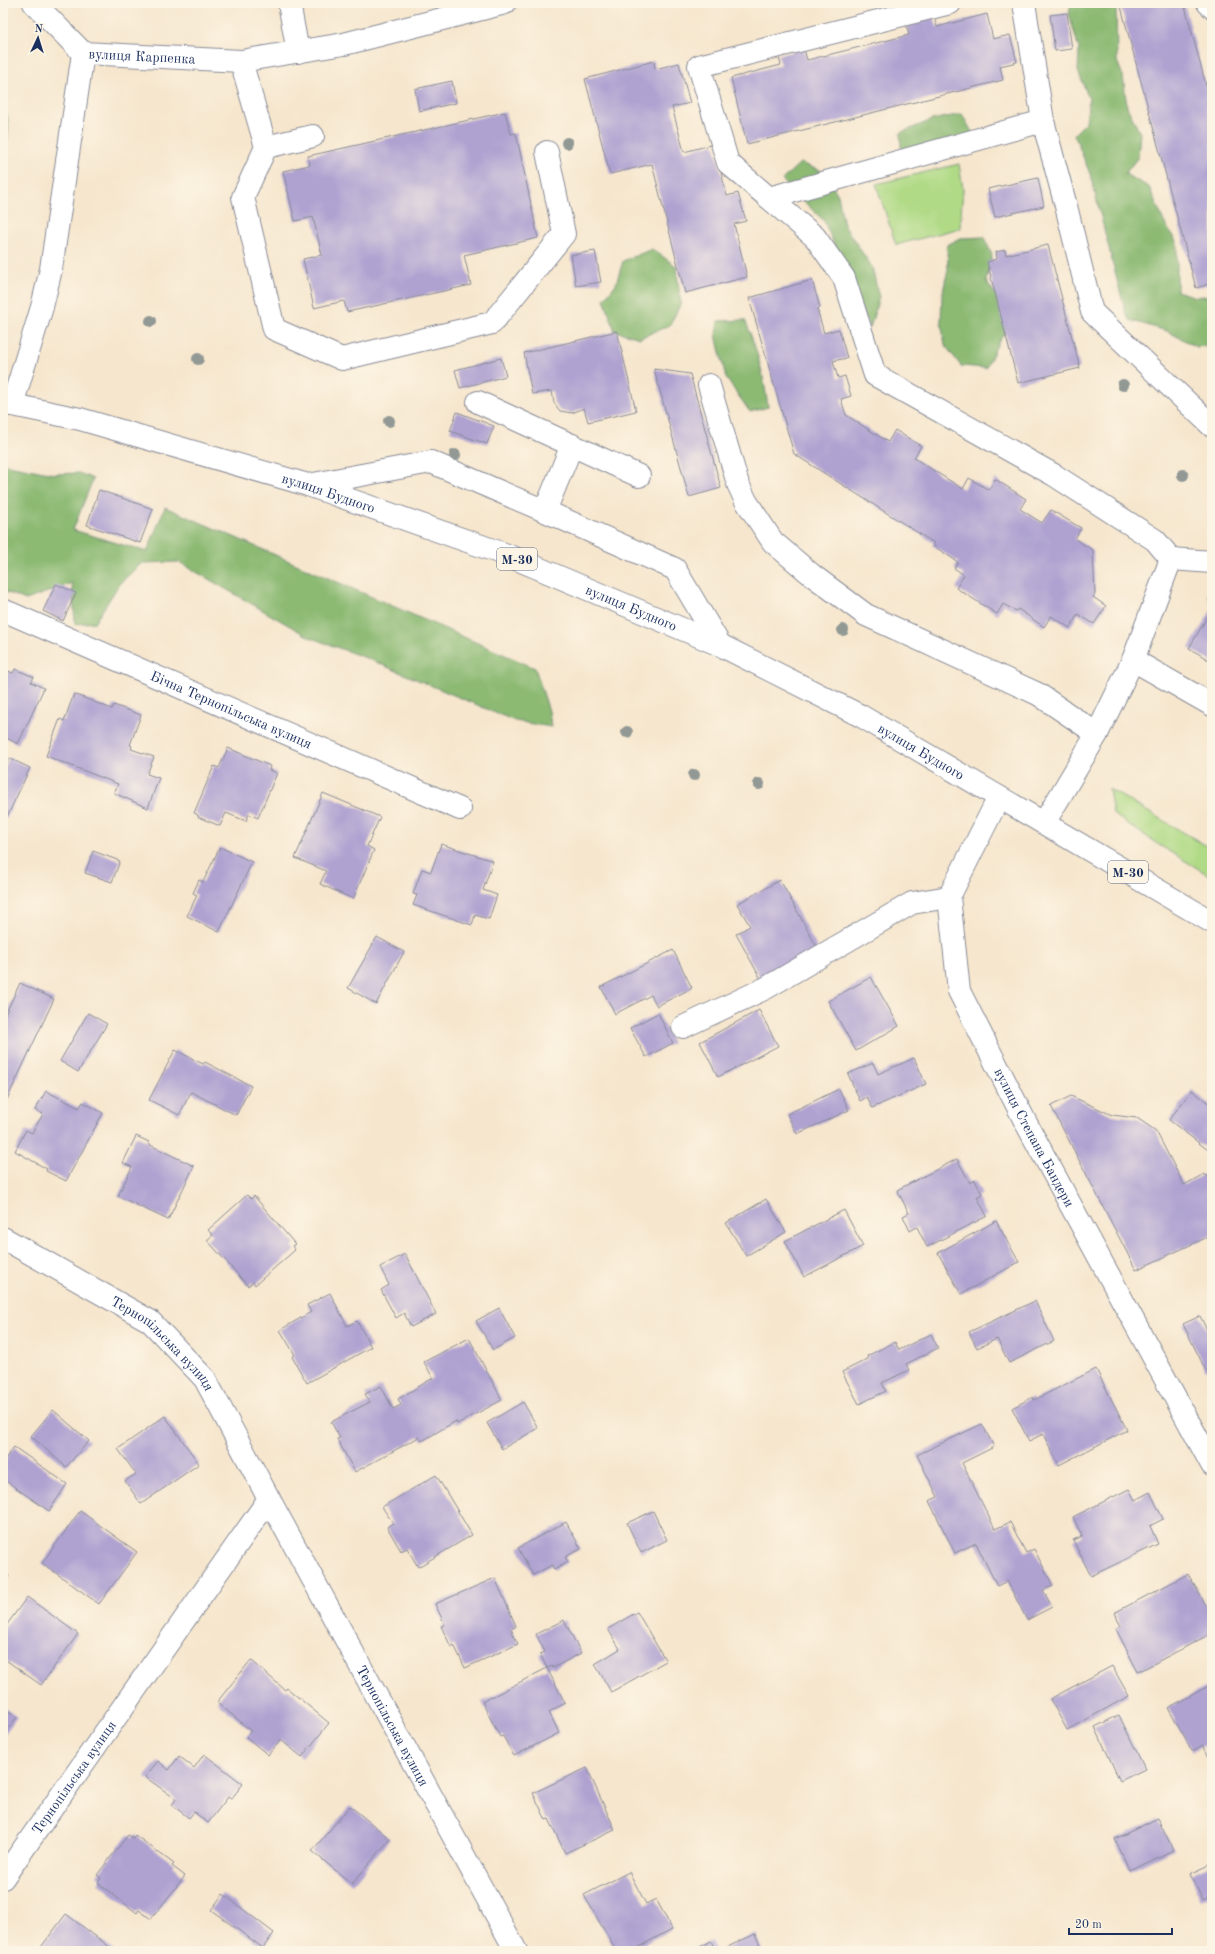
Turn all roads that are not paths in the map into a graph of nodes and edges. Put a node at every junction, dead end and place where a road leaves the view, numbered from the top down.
1 (34, 3) edge
2 (289, 3) edge
3 (505, 3) edge
4 (950, 3) edge
5 (1024, 3) edge
6 (1208, 3) edge
7 (1212, 7) edge
8 (298, 52) junction
9 (83, 53) junction
10 (241, 61) junction
11 (1043, 121) junction
12 (314, 136) dead end
13 (266, 148) junction
14 (547, 152) dead end
15 (769, 198) junction
16 (709, 385) dead end
17 (478, 402) dead end
18 (6, 408) edge
19 (1212, 426) edge
20 (572, 445) junction
21 (639, 476) dead end
22 (308, 485) junction
23 (545, 511) junction
24 (1171, 559) junction
25 (1212, 562) edge
26 (3, 610) edge
27 (720, 645) junction
28 (1133, 660) junction
29 (1212, 705) edge
30 (1097, 734) junction
31 (999, 797) junction
32 (460, 809) dead end
33 (1044, 823) junction
34 (948, 897) junction
35 (1212, 922) edge
36 (683, 1027) dead end
37 (3, 1238) edge
38 (1212, 1465) edge
39 (269, 1499) junction
40 (3, 1878) edge
41 (516, 1951) edge

1 - 9 main road
2 - 8 main road
3 - 8 main road, вулиця Карпенка
4 - 15 main road
5 - 11 main road
6 - 7 main road
8 - 10 main road, вулиця Карпенка
9 - 10 main road, вулиця Карпенка
9 - 18 main road, вулиця Карпенка
10 - 13 main road
11 - 15 main road
11 - 19 main road
12 - 13 main road
13 - 14 main road
15 - 24 main road
16 - 30 main road
17 - 20 main road
18 - 22 main road, вулиця Будного / М-30
20 - 21 main road
20 - 23 main road
22 - 23 main road
22 - 27 main road, вулиця Будного / М-30
23 - 27 main road
24 - 25 main road
24 - 28 main road
26 - 32 main road, Бічна Тернопільська вулиця
27 - 31 main road, вулиця Будного / М-30
28 - 29 main road
28 - 30 main road
30 - 33 main road
31 - 33 main road, вулиця Будного / М-30
31 - 34 main road
33 - 35 main road, вулиця Будного / М-30
34 - 36 main road
34 - 38 main road, вулиця Степана Бандери
37 - 39 main road, Тернопільська вулиця
39 - 40 main road, Тернопільська вулиця
39 - 41 main road, Тернопільська вулиця

